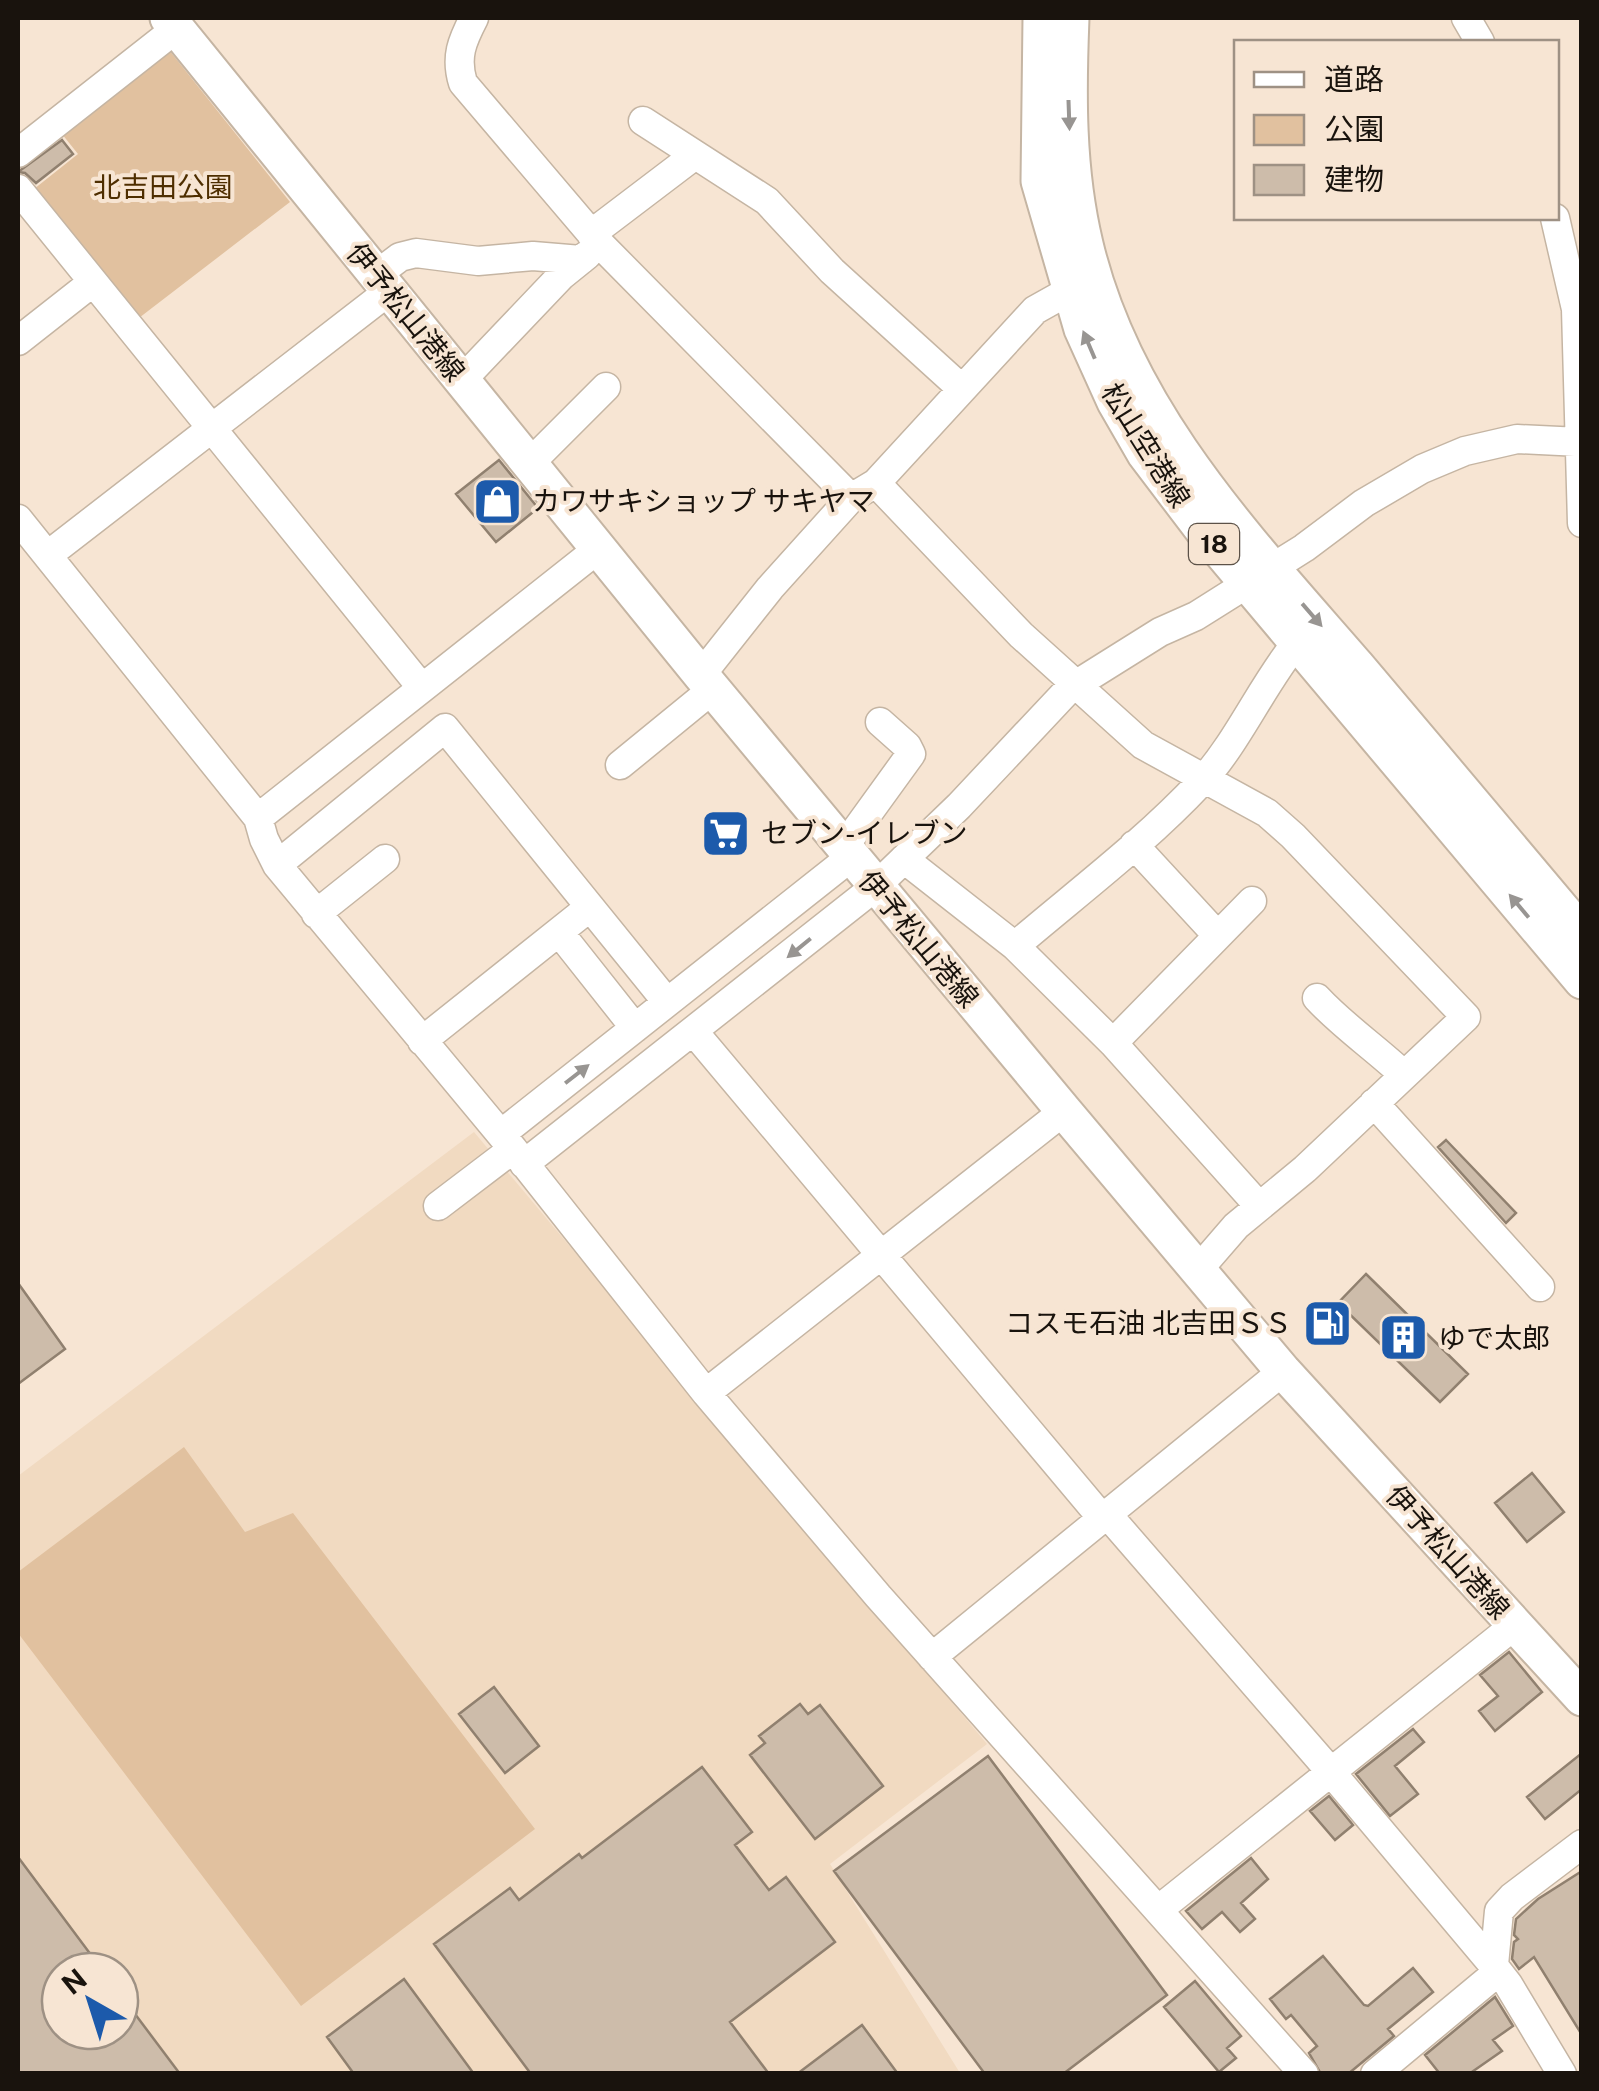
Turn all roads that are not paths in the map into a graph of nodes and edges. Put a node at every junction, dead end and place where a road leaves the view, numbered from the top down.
1 (474, 18) edge
2 (1041, 18) edge
3 (1071, 18) edge
4 (1466, 18) edge
5 (173, 23) edge
6 (1479, 40) edge
7 (643, 121) dead end
8 (18, 153) edge
9 (695, 155) junction
10 (18, 189) edge
11 (1555, 220) edge
12 (591, 246) junction
13 (93, 282) junction
14 (383, 283) junction
15 (1069, 291) junction
16 (18, 341) edge
17 (461, 381) junction
18 (606, 387) dead end
19 (962, 389) junction
20 (212, 429) junction
21 (1580, 442) edge
22 (529, 464) junction
23 (863, 490) junction
24 (18, 518) edge
25 (1582, 523) edge
26 (598, 548) junction
27 (48, 556) junction
28 (1259, 575) junction
29 (1297, 642) junction
30 (707, 682) junction
31 (1077, 684) junction
32 (422, 688) junction
33 (880, 722) dead end
34 (620, 765) dead end
35 (1203, 780) junction
36 (258, 818) junction
37 (1134, 844) junction
38 (847, 852) junction
39 (386, 859) dead end
40 (904, 859) junction
41 (277, 866) junction
42 (875, 887) junction
43 (1252, 901) dead end
44 (590, 907) junction
45 (316, 914) junction
46 (559, 932) junction
47 (1582, 933) edge
48 (1217, 935) junction
49 (1015, 946) junction
50 (1582, 981) edge
51 (1316, 998) dead end
52 (667, 1002) junction
53 (635, 1028) junction
54 (694, 1032) junction
55 (422, 1041) junction
56 (1113, 1043) junction
57 (1403, 1074) junction
58 (1374, 1102) junction
59 (1064, 1111) junction
60 (513, 1149) junction
61 (438, 1206) dead end
62 (1258, 1206) junction
63 (880, 1256) junction
64 (1198, 1270) junction
65 (1540, 1287) dead end
66 (1283, 1372) junction
67 (706, 1393) junction
68 (1105, 1516) junction
69 (1515, 1625) junction
70 (932, 1657) junction
71 (1582, 1698) edge
72 (1332, 1772) junction
73 (1582, 1844) edge
74 (1158, 1910) junction
75 (1494, 1966) junction
76 (1304, 2074) edge
77 (1375, 2074) edge
78 (1562, 2074) edge

1 - 12 street
2 - 15 main road, 松山空港線 / 18
3 -> 28 main road, 松山空港線 / 18
4 - 6 street
5 - 8 street
5 - 14 main road, 伊予松山港線
7 - 9 street
9 - 12 street
9 - 19 street
10 - 13 street
11 - 21 street
12 - 14 street
12 - 17 street
12 - 23 street
13 - 16 street
13 - 20 street
14 - 17 main road, 伊予松山港線
14 - 20 street
15 - 19 street
28 -> 15 main road, 松山空港線 / 18
17 - 22 main road, 伊予松山港線
18 - 22 street
19 - 23 street
20 - 27 street
20 - 32 street
21 - 25 street
21 - 28 street
22 - 26 main road, 伊予松山港線
23 - 30 street
23 - 31 street
24 - 27 street
26 - 30 main road, 伊予松山港線
26 - 32 street
27 - 36 street
28 - 29 main road, 松山空港線 / 18
28 - 31 street
28 -> 47 main road, 松山空港線 / 18
29 - 35 street
50 -> 29 main road, 松山空港線 / 18
30 - 34 street
30 - 38 main road, 伊予松山港線
31 - 35 street
31 - 40 street
32 - 36 street
33 - 38 street
35 - 37 street
35 - 57 street
36 - 41 street
37 - 48 street
37 - 49 street
38 - 42 main road, 伊予松山港線
38 - 52 street
39 - 45 street
40 - 42 street
40 - 49 street
41 - 44 street
41 - 45 street
42 -> 54 street
42 - 59 main road, 伊予松山港線
43 - 48 street
44 - 46 street
44 - 52 street
45 - 55 street
46 - 53 street
46 - 55 street
48 - 56 street
49 - 56 street
51 - 57 street
52 - 53 street
60 -> 53 street
54 - 60 street
54 - 63 street
55 - 60 street
56 - 62 street
57 - 58 street
58 - 62 street
58 - 65 street
59 - 63 street
59 - 64 main road, 伊予松山港線
60 - 61 street
60 - 67 street
62 - 64 street
63 - 67 street
63 - 68 street
64 - 66 main road, 伊予松山港線
66 - 68 street
66 - 69 main road, 伊予松山港線
67 - 70 street
68 - 70 street
68 - 72 street
69 - 71 main road, 伊予松山港線
69 - 72 street
70 - 74 street
72 - 74 street
72 - 75 street
73 - 75 street
74 - 76 street
75 - 77 street
75 - 78 street

